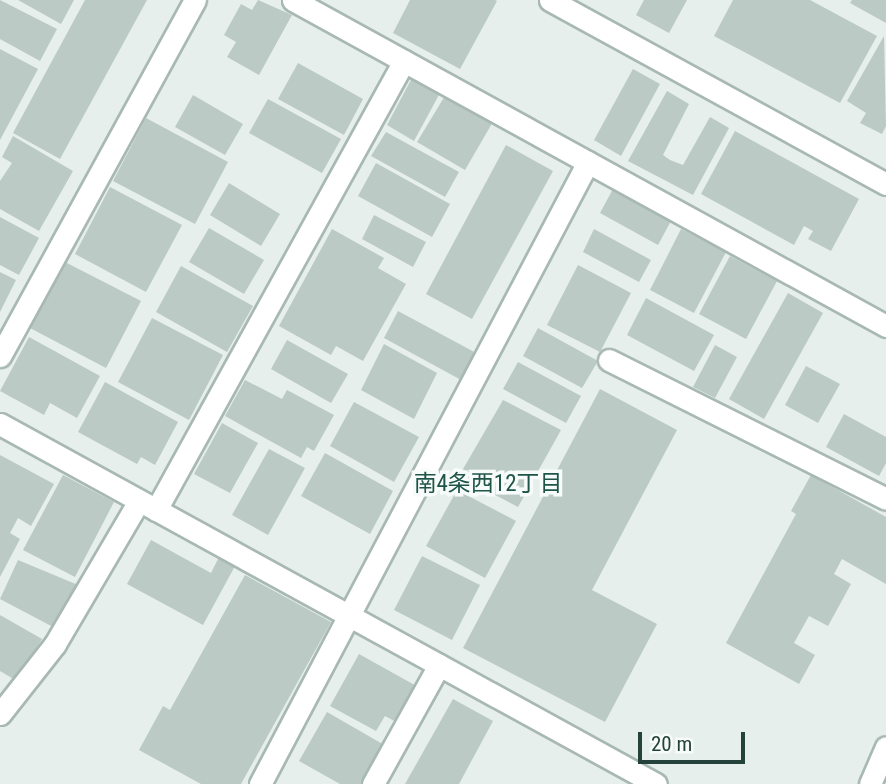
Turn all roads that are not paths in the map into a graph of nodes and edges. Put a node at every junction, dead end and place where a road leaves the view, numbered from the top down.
1 (195, 0) edge
2 (293, 0) edge
3 (550, 0) edge
4 (404, 61) junction
5 (588, 162) junction
6 (886, 184) edge
7 (886, 326) edge
8 (0, 356) edge
9 (608, 360) dead end
10 (0, 424) edge
11 (886, 499) edge
12 (148, 505) junction
13 (348, 615) junction
14 (439, 665) junction
15 (0, 714) edge
16 (886, 747) edge
17 (260, 784) edge
18 (373, 784) edge
19 (656, 784) edge
20 (870, 784) edge

1 - 8 street
2 - 4 street
3 - 6 street
4 - 5 street
4 - 12 street
5 - 7 street
5 - 13 street
9 - 11 street
10 - 12 street
12 - 13 street
12 - 15 street
13 - 14 street
13 - 17 street
14 - 18 street
14 - 19 street
16 - 20 street

